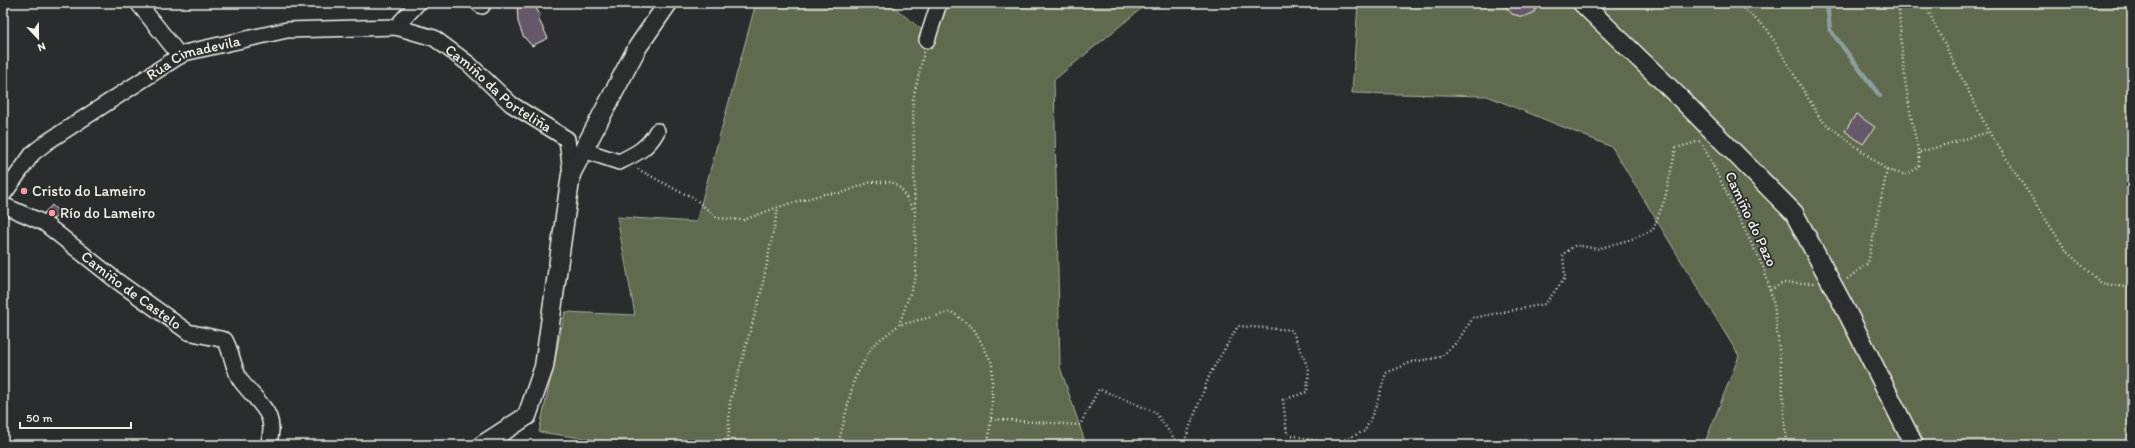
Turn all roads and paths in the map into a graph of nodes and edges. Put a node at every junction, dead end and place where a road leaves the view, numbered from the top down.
1 (138, 3) edge
2 (418, 3) edge
3 (668, 3) edge
4 (939, 3) edge
5 (1582, 3) edge
6 (1737, 3) edge
7 (1899, 3) edge
8 (1924, 3) edge
9 (396, 27) junction
10 (926, 40) joint
11 (180, 56) junction
12 (657, 131) dead end
13 (1990, 132) junction
14 (1705, 135) junction
15 (584, 150) junction
16 (1920, 152) junction
17 (618, 162) junction
18 (1887, 170) junction
19 (571, 174) junction
20 (3, 195) edge
21 (3, 205) edge
22 (778, 207) junction
23 (914, 211) junction
24 (1832, 283) junction
25 (2132, 288) edge
26 (1770, 290) junction
27 (899, 325) junction
28 (991, 419) junction
29 (268, 445) edge
30 (482, 445) edge
31 (728, 445) edge
32 (838, 445) edge
33 (988, 445) edge
34 (1179, 445) edge
35 (1183, 445) edge
36 (1317, 445) edge
37 (1342, 445) edge
38 (1786, 445) edge
39 (1914, 445) edge

1 - 11 street
2 - 9 street
3 - 15 street
4 - 10 street
5 - 14 street
6 - 18 path
7 - 16 path
8 - 13 path
9 - 11 street, Rúa Cimadevila
9 - 19 street, Camiño da Porteliña
10 - 23 path
11 - 20 street, Rúa Cimadevila
12 - 17 street
13 - 16 path
13 - 25 path
14 - 24 street
14 - 26 path, Camiño do Pazo
14 - 37 path
15 - 17 street
15 - 19 street
16 - 18 path
17 - 22 path
18 - 24 path
19 - 30 street
21 - 29 street, Camiño de Castelo
22 - 23 path
22 - 31 path
23 - 27 path
24 - 26 path
24 - 39 street
26 - 38 path, Camiño do Pazo
27 - 28 path
27 - 32 path
28 - 33 path
28 - 34 path
35 - 36 path

